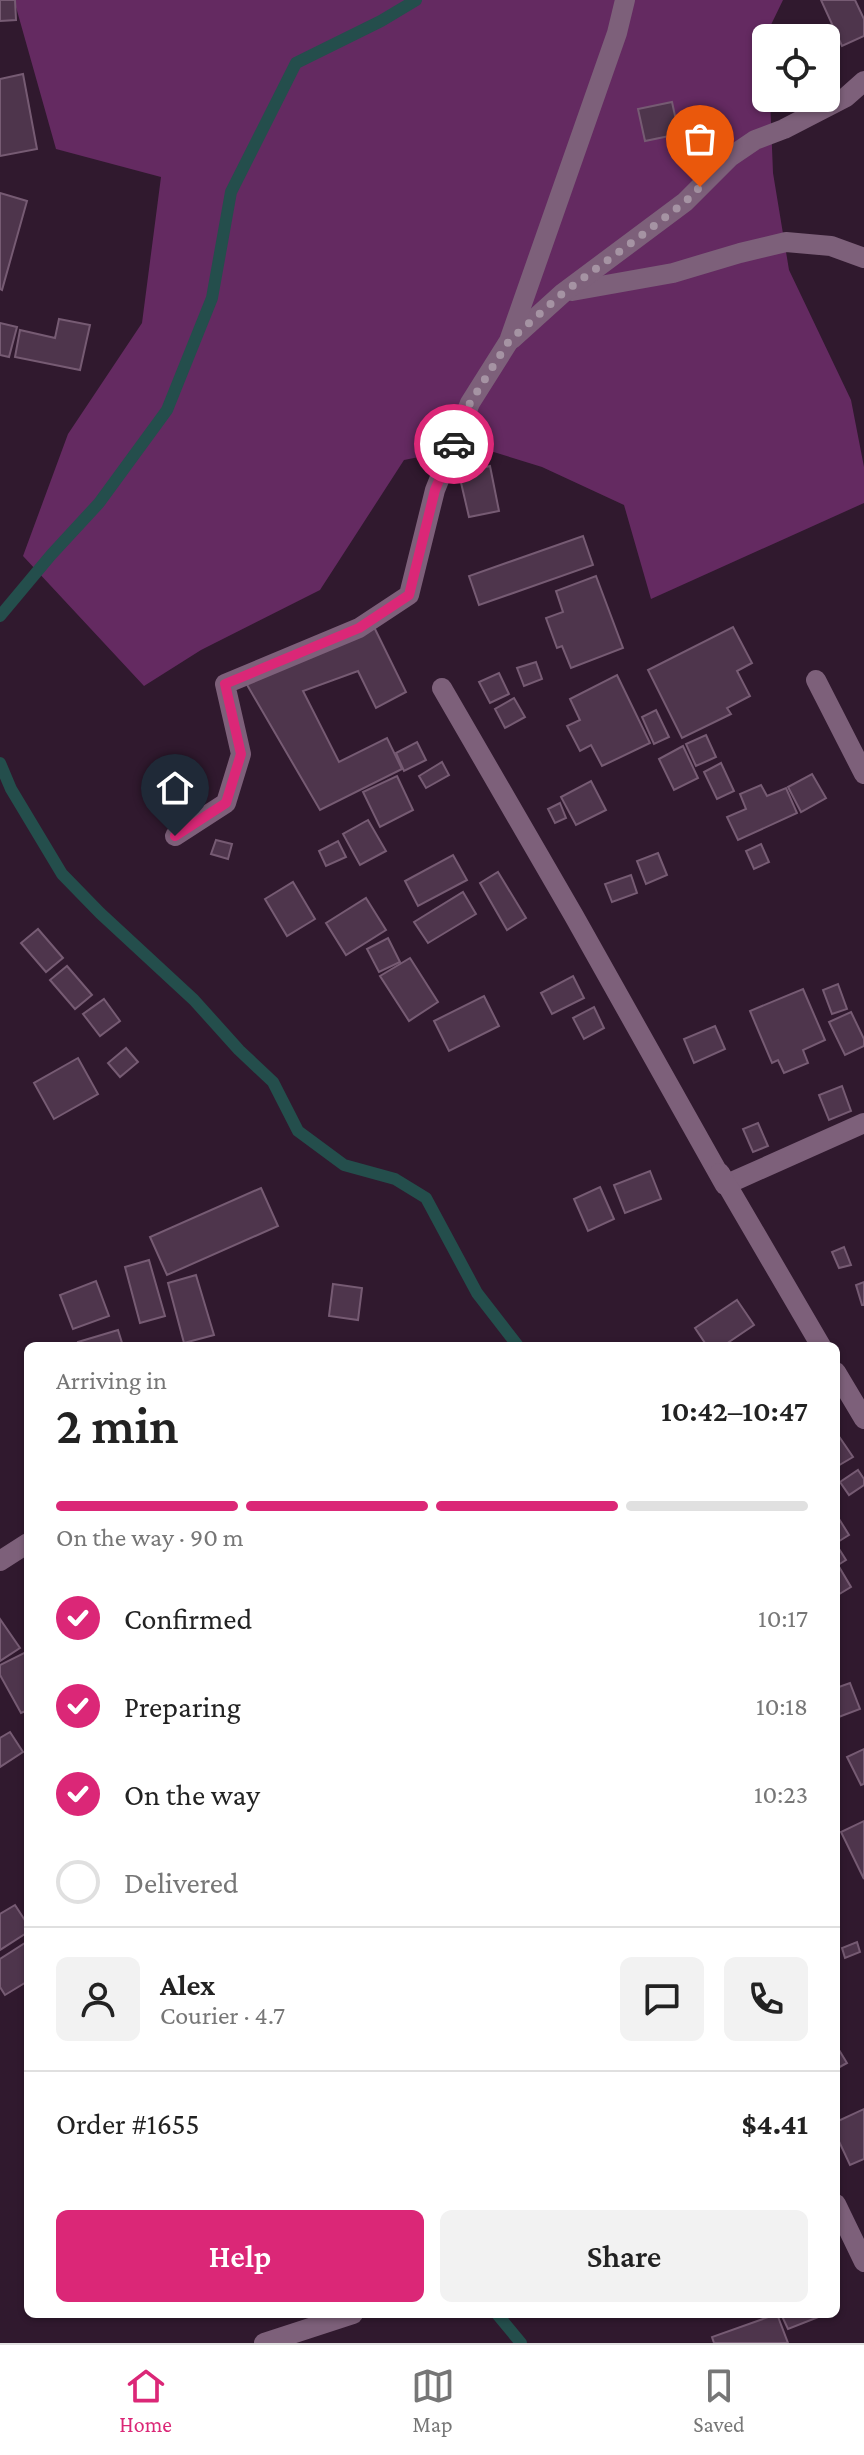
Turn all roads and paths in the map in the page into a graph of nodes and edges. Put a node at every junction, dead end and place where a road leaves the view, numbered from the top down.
1 (625, 0) edge
2 (864, 81) edge
3 (864, 258) edge
4 (563, 293) junction
5 (509, 341) junction
6 (816, 680) dead end
7 (442, 688) dead end
8 (864, 774) edge
9 (175, 836) dead end
10 (638, 1001) dead end
11 (864, 1123) edge
12 (725, 1185) junction
13 (819, 1342) edge
14 (840, 1379) edge
15 (864, 1419) edge
16 (24, 1546) edge
17 (0, 1561) edge
18 (840, 2212) edge
19 (864, 2262) edge
20 (341, 2318) edge
21 (264, 2343) edge

1 - 5 street
2 - 4 street
3 - 4 street
4 - 5 street
5 - 9 street
6 - 8 street
7 - 12 street
10 - 12 street
11 - 12 street
12 - 13 street
14 - 15 street
16 - 17 street
18 - 19 street
20 - 21 street

